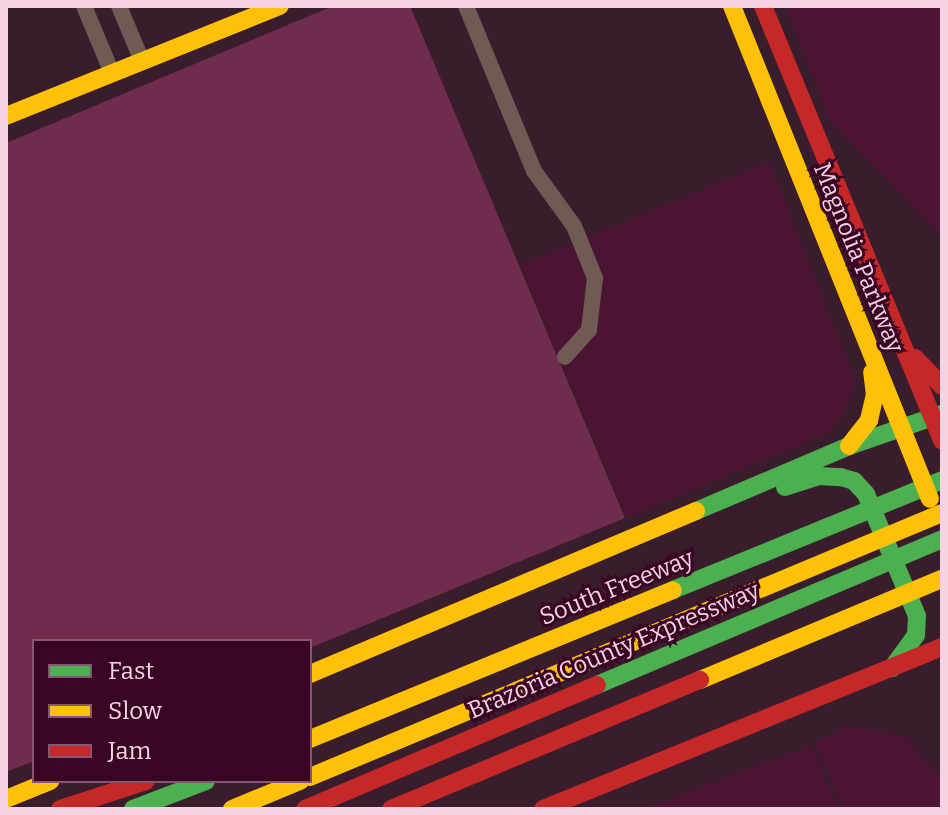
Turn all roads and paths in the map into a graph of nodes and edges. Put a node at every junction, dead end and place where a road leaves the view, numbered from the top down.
1 (84, 6) edge
2 (119, 6) edge
3 (280, 6) edge
4 (466, 6) edge
5 (732, 6) edge
6 (763, 6) edge
7 (741, 28) junction
8 (142, 61) junction
9 (112, 73) junction
10 (805, 108) junction
11 (6, 116) edge
12 (898, 335) junction
13 (869, 347) junction
14 (565, 357) dead end
15 (942, 386) edge
16 (937, 416) edge
17 (901, 429) junction
18 (942, 441) edge
19 (849, 446) junction
20 (942, 480) edge
21 (734, 495) junction
22 (942, 513) edge
23 (942, 527) edge
24 (942, 539) edge
25 (942, 579) edge
26 (942, 647) edge
27 (942, 664) edge
28 (891, 669) junction
29 (312, 673) edge
30 (312, 738) edge
31 (312, 776) edge
32 (45, 783) edge
33 (140, 783) edge
34 (201, 783) edge
35 (295, 783) edge
36 (6, 799) edge
37 (60, 809) edge
38 (133, 809) edge
39 (232, 809) edge
40 (305, 809) edge
41 (391, 809) edge
42 (543, 809) edge

1 - 9 street
2 - 8 street
3 - 8 main road
4 - 14 street
5 - 7 main road, Magnolia Parkway
6 - 10 main road, Magnolia Parkway
7 - 10 main road
7 - 13 main road, Magnolia Parkway
8 - 9 main road
9 - 11 main road
10 - 12 main road, Magnolia Parkway
12 - 15 main road
12 - 16 main road, Magnolia Parkway
13 - 17 main road, Magnolia Parkway
13 - 19 main road
16 - 17 main road
16 - 18 main road, Magnolia Parkway
17 - 19 main road
17 - 23 main road, Magnolia Parkway
19 - 21 main road
20 - 30 main road, South Freeway
21 - 28 main road
21 - 29 main road
22 - 31 main road, Brazoria County Expressway
24 - 40 main road, Brazoria County Expressway
25 - 41 main road
26 - 28 main road
27 - 28 main road
28 - 42 main road
32 - 36 main road
33 - 37 main road
34 - 38 main road
35 - 39 main road

